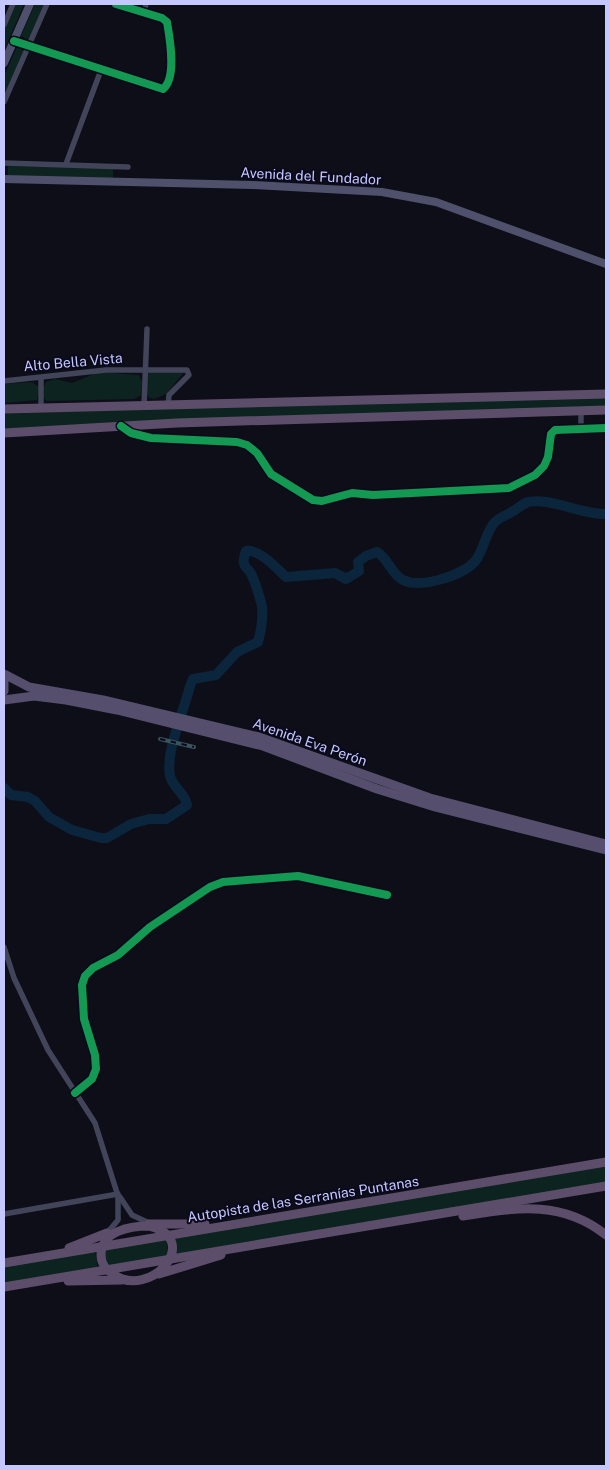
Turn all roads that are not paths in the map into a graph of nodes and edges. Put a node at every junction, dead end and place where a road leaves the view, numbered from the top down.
1 (13, 4) edge
2 (30, 4) edge
3 (47, 4) edge
4 (116, 4) edge
5 (146, 4) edge
6 (144, 13) junction
7 (4, 25) edge
8 (14, 41) junction
9 (29, 46) junction
10 (4, 64) edge
11 (101, 70) junction
12 (4, 102) edge
13 (4, 163) edge
14 (66, 164) junction
15 (128, 166) dead end
16 (4, 179) edge
17 (606, 264) edge
18 (147, 329) dead end
19 (144, 369) junction
20 (41, 378) junction
21 (4, 381) edge
22 (606, 394) edge
23 (144, 406) junction
24 (168, 406) junction
25 (42, 408) junction
26 (4, 409) edge
27 (582, 410) junction
28 (606, 410) edge
29 (121, 426) junction
30 (606, 428) edge
31 (581, 429) junction
32 (4, 433) edge
33 (4, 674) edge
34 (4, 682) edge
35 (4, 692) edge
36 (4, 700) edge
37 (159, 717) junction
38 (202, 728) junction
39 (606, 844) edge
40 (606, 850) edge
41 (387, 895) dead end
42 (4, 947) edge
43 (75, 1093) junction
44 (606, 1160) edge
45 (606, 1186) edge
46 (606, 1192) edge
47 (118, 1195) junction
48 (532, 1198) junction
49 (4, 1214) edge
50 (233, 1224) junction
51 (149, 1225) junction
52 (358, 1228) junction
53 (606, 1234) edge
54 (108, 1235) junction
55 (167, 1235) junction
56 (103, 1246) junction
57 (246, 1247) junction
58 (44, 1256) junction
59 (170, 1259) junction
60 (4, 1263) edge
61 (107, 1270) junction
62 (150, 1277) junction
63 (131, 1279) junction
64 (43, 1281) junction
65 (4, 1287) edge

1 - 7 street
2 - 8 main road
3 - 9 street
4 - 6 street
5 - 6 street
6 - 11 street
8 - 9 street
8 - 10 main road
9 - 11 street
9 - 12 street
11 - 14 street
13 - 14 street
14 - 15 street
16 - 17 main road, Avenida del Fundador
18 - 19 street
19 - 20 street, Alto Bella Vista
19 - 23 street
19 - 24 street, Alto Bella Vista
20 - 21 street, Alto Bella Vista
20 - 25 street
22 - 24 highway
23 - 24 highway
23 - 25 highway
25 - 26 highway
27 - 28 highway
27 - 29 highway
27 - 31 street
29 - 31 street
29 - 32 highway
30 - 31 street
33 - 37 main road, Avenida Eva Perón
34 - 35 main road
36 - 37 main road, Avenida Eva Perón
37 - 38 main road, Avenida Eva Perón
38 - 39 main road, Avenida Eva Perón
38 - 40 main road, Avenida Eva Perón
41 - 43 street
42 - 43 street
43 - 47 street
44 - 50 highway, Autopista de las Serranías Puntanas
45 - 48 highway
46 - 48 highway
47 - 49 street
47 - 51 street
47 - 54 street
48 - 52 highway
50 - 51 highway
50 - 55 highway, Autopista de las Serranías Puntanas
51 - 54 highway
51 - 55 highway
52 - 53 highway
52 - 57 highway
54 - 56 highway
54 - 58 highway
55 - 56 highway, Autopista de las Serranías Puntanas
55 - 59 highway
56 - 58 highway, Autopista de las Serranías Puntanas
56 - 61 highway
57 - 59 highway
57 - 62 highway
58 - 60 highway, Autopista de las Serranías Puntanas
59 - 61 highway
59 - 62 highway
61 - 63 highway
61 - 64 highway
62 - 63 highway
63 - 64 highway
64 - 65 highway

